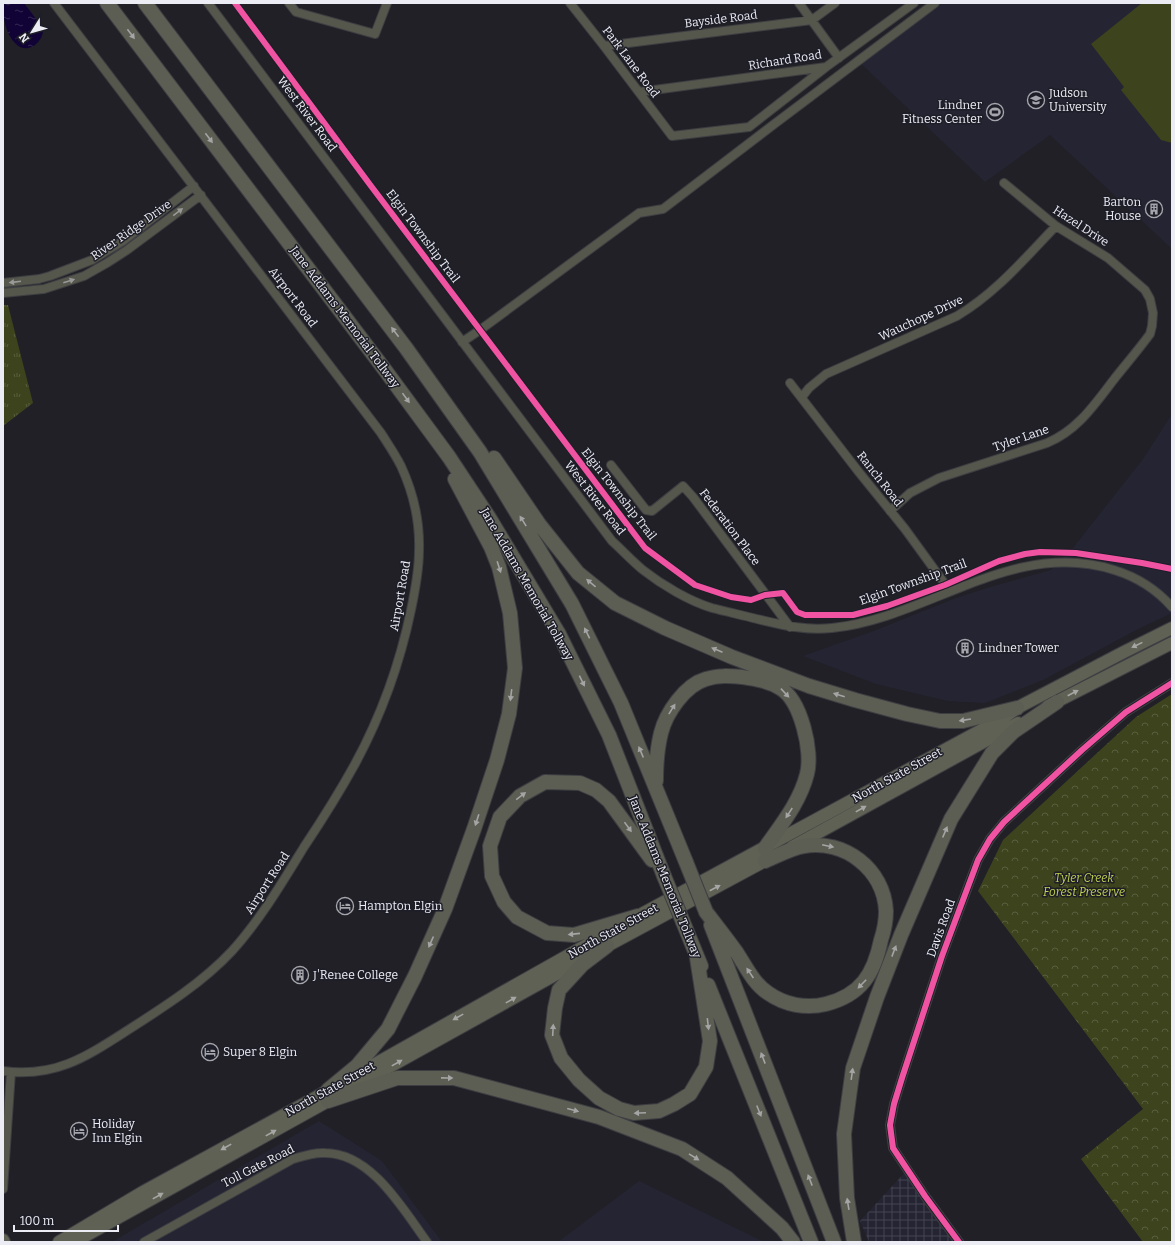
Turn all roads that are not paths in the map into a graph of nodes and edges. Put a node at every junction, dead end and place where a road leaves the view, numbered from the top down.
1 (54, 3) edge
2 (107, 3) edge
3 (145, 3) edge
4 (208, 3) edge
5 (289, 3) edge
6 (387, 3) edge
7 (570, 3) edge
8 (799, 3) edge
9 (835, 3) edge
10 (914, 3) edge
11 (935, 3) edge
12 (812, 20) junction
13 (604, 46) junction
14 (839, 58) junction
15 (826, 67) junction
16 (639, 92) junction
17 (1004, 183) dead end
18 (194, 186) junction
19 (201, 195) junction
20 (1056, 226) junction
21 (47, 277) junction
22 (3, 283) edge
23 (50, 287) junction
24 (1145, 290) joint
25 (3, 293) edge
26 (462, 342) junction
27 (406, 348) junction
28 (790, 383) dead end
29 (802, 397) junction
30 (439, 444) junction
31 (611, 465) dead end
32 (890, 511) junction
33 (950, 591) junction
34 (1172, 607) edge
35 (790, 627) junction
36 (1172, 628) edge
37 (1172, 643) edge
38 (1172, 683) edge
39 (1056, 702) junction
40 (1017, 708) junction
41 (656, 788) junction
42 (765, 855) junction
43 (664, 876) junction
44 (706, 912) junction
45 (638, 916) junction
46 (607, 946) junction
47 (697, 958) junction
48 (7, 1072) edge
49 (328, 1096) junction
50 (3, 1189) edge
51 (59, 1242) edge
52 (75, 1242) edge
53 (144, 1242) edge
54 (427, 1242) edge
55 (793, 1242) edge
56 (811, 1242) edge
57 (834, 1242) edge
58 (854, 1242) edge
59 (959, 1242) edge

1 - 18 street, Airport Road
2 -> 30 highway, Jane Addams Memorial Tollway
27 -> 3 highway, Jane Addams Memorial Tollway
4 - 26 street, West River Road
5 - 6 street
7 - 13 street, Park Lane Road
8 - 12 street
9 - 12 street, Bayside Road
10 - 14 street, Richard Road
11 - 26 street
12 - 13 street, Bayside Road
12 - 14 street
13 - 16 street, Park Lane Road
14 - 15 street, Richard Road
15 - 16 street, Richard Road
15 - 16 street, Park Lane Road
17 - 20 street, Hazel Drive
18 - 19 street, Airport Road
18 - 21 street, River Ridge Drive
23 -> 19 street, River Ridge Drive
19 - 48 street, Airport Road
20 - 24 street, Hazel Drive
20 - 29 street, Wauchope Drive
21 -> 22 street, River Ridge Drive
21 - 23 street
23 - 25 street, River Ridge Drive
24 - 32 street, Tyler Lane
26 - 35 street, West River Road
40 -> 27 highway
41 -> 27 highway, Jane Addams Memorial Tollway
28 - 29 street, Ranch Road
29 - 32 street, Ranch Road
30 -> 43 highway, Jane Addams Memorial Tollway
30 -> 49 highway
31 - 35 street, Federation Place
32 - 33 street, Ranch Road
33 - 34 street, West River Road
33 - 35 street, West River Road
36 -> 40 main road, North State Street
39 -> 37 main road, North State Street
38 - 59 street, Davis Road
42 -> 39 main road, North State Street
58 -> 39 highway
40 - 42 main road, North State Street
41 -> 42 highway
41 - 44 highway, Jane Addams Memorial Tollway, bridge
42 -> 44 highway
42 - 45 main road, North State Street
46 -> 42 main road, North State Street
45 -> 43 highway
43 - 47 highway, Jane Addams Memorial Tollway, bridge
57 -> 44 highway, Jane Addams Memorial Tollway
45 -> 49 main road, North State Street
47 -> 46 highway
49 -> 46 main road, North State Street
47 -> 56 highway, Jane Addams Memorial Tollway
48 - 50 street
49 -> 51 main road, North State Street
52 -> 49 main road, North State Street
49 -> 55 highway
53 - 54 street, Toll Gate Road

